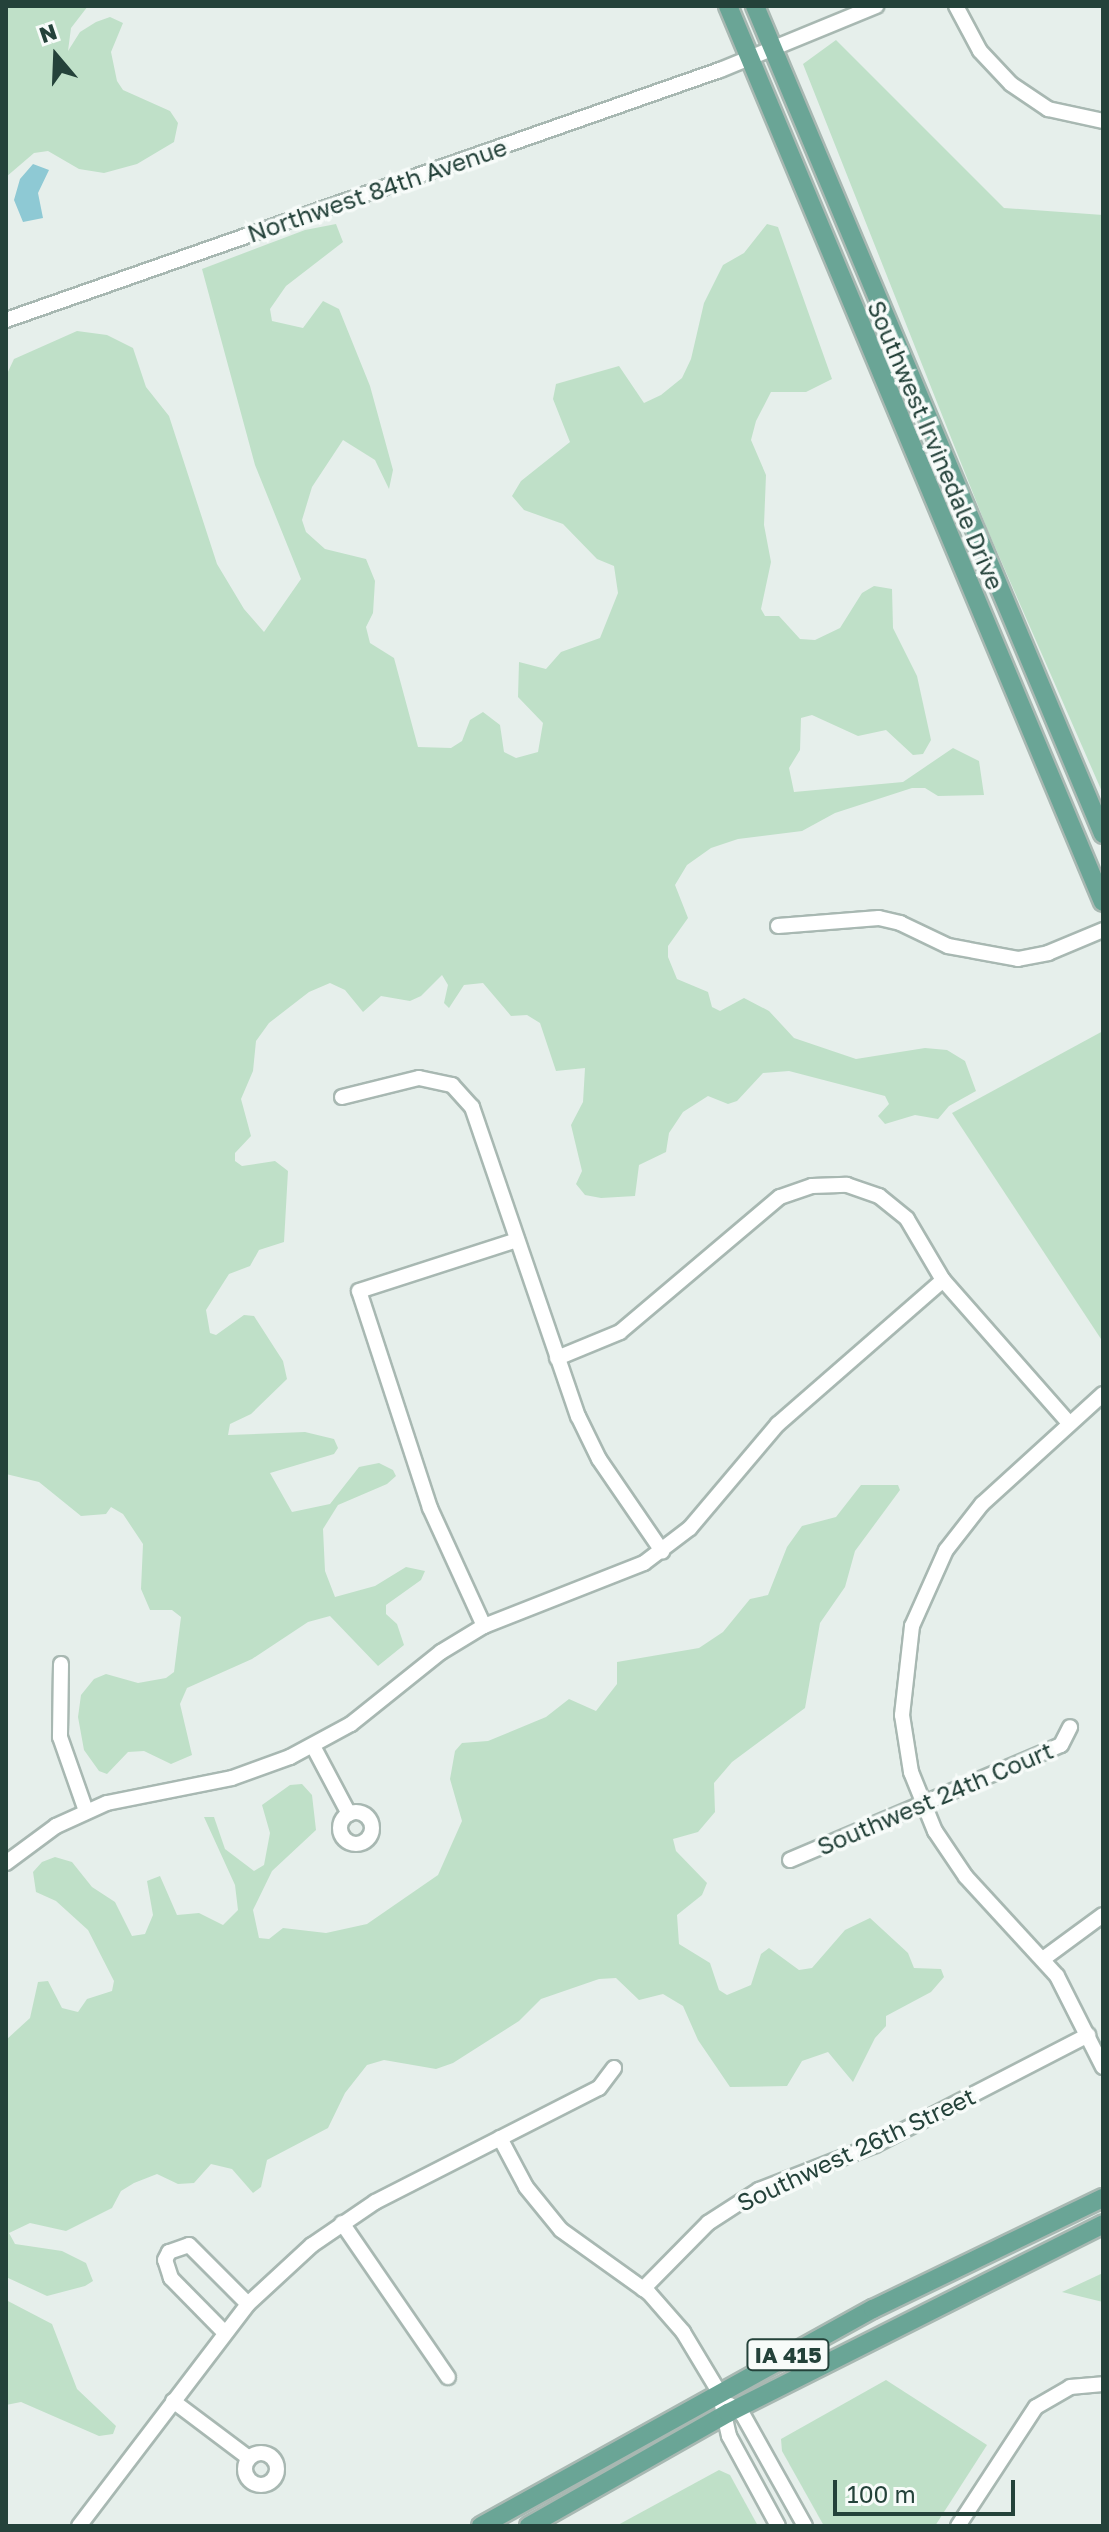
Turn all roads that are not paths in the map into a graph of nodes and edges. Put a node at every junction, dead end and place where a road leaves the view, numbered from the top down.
1 (728, 6) edge
2 (755, 6) edge
3 (876, 6) edge
4 (956, 6) edge
5 (772, 46) junction
6 (748, 56) junction
7 (1103, 121) edge
8 (6, 320) edge
9 (1038, 683) junction
10 (1015, 693) junction
11 (1103, 834) edge
12 (1103, 902) edge
13 (778, 926) dead end
14 (1103, 930) edge
15 (342, 1097) dead end
16 (517, 1240) junction
17 (943, 1280) junction
18 (557, 1358) junction
19 (1103, 1394) edge
20 (1068, 1422) junction
21 (662, 1551) junction
22 (484, 1626) junction
23 (61, 1664) dead end
24 (1070, 1727) dead end
25 (313, 1746) junction
26 (922, 1806) junction
27 (86, 1811) junction
28 (349, 1814) dead end
29 (790, 1860) dead end
30 (6, 1863) edge
31 (1103, 1915) edge
32 (1043, 1959) junction
33 (1088, 2035) junction
34 (1103, 2067) edge
35 (614, 2068) dead end
36 (500, 2138) junction
37 (1103, 2198) edge
38 (342, 2223) junction
39 (1103, 2224) edge
40 (643, 2289) junction
41 (248, 2304) junction
42 (224, 2332) junction
43 (448, 2377) dead end
44 (1103, 2384) edge
45 (173, 2401) junction
46 (725, 2405) junction
47 (249, 2458) dead end
48 (79, 2526) edge
49 (481, 2526) edge
50 (529, 2526) edge
51 (778, 2526) edge
52 (805, 2526) edge
53 (958, 2526) edge

1 - 6 main road, Southwest Irvinedale Drive
2 - 5 main road, Southwest Irvinedale Drive
3 - 5 street, Northwest 84th Avenue
4 - 7 street
5 - 6 street, Northwest 84th Avenue
5 - 9 main road, Southwest Irvinedale Drive
6 - 8 street, Northwest 84th Avenue
6 - 10 main road, Southwest Irvinedale Drive
9 - 10 main road
9 - 11 main road, Southwest Irvinedale Drive
10 - 12 main road, Southwest Irvinedale Drive
13 - 14 street
15 - 16 street
16 - 18 street
16 - 22 street
17 - 18 street
17 - 20 street
17 - 21 street
18 - 21 street
19 - 20 street
20 - 26 street
21 - 22 street
22 - 25 street
23 - 27 street
24 - 26 street, Southwest 24th Court
25 - 27 street
25 - 28 street
26 - 29 street, Southwest 24th Court
26 - 32 street
27 - 30 street
31 - 32 street
32 - 33 street
33 - 34 street
33 - 40 street, Southwest 26th Street
35 - 36 street
36 - 38 street
36 - 40 street
37 - 46 main road, IA 415
38 - 41 street
38 - 43 street
39 - 46 main road, IA 415
40 - 46 street
41 - 42 street
41 - 42 street
42 - 45 street
44 - 53 street
45 - 47 street
45 - 48 street
46 - 49 main road, IA 415
46 - 50 main road, IA 415
46 - 51 street
46 - 52 street

